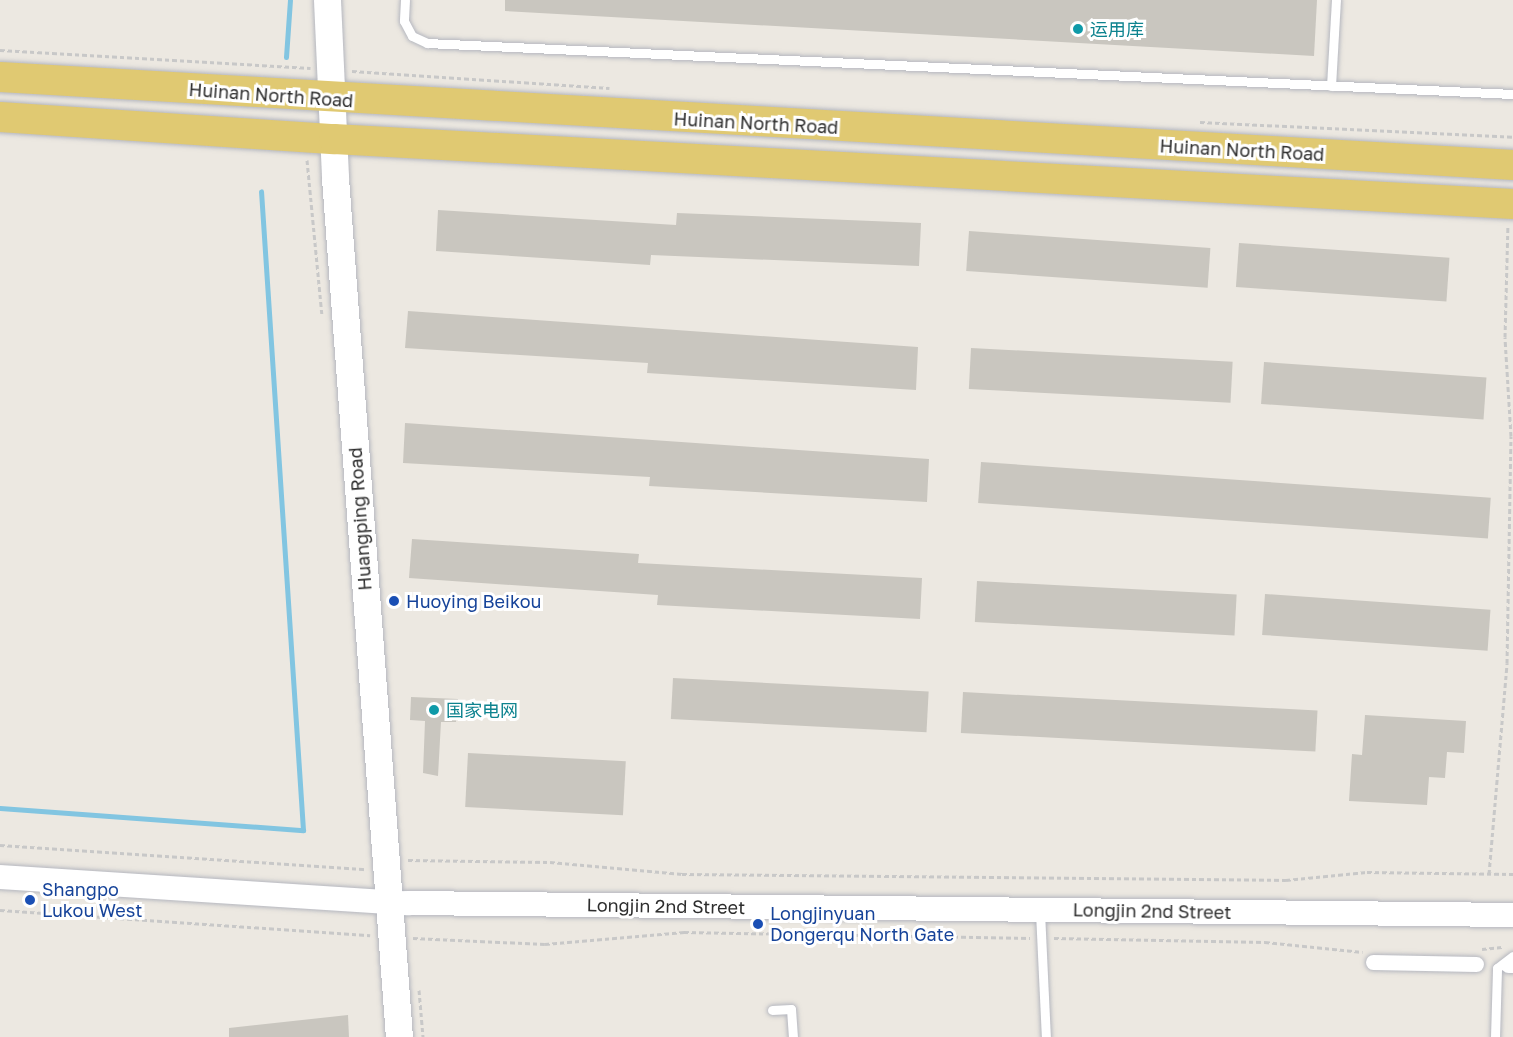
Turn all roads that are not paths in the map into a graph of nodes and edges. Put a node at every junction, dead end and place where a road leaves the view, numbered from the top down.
1 (327, 0) edge
2 (405, 0) edge
3 (1336, 0) edge
4 (0, 77) edge
5 (1331, 86) junction
6 (1513, 94) edge
7 (334, 99) junction
8 (0, 117) edge
9 (334, 139) junction
10 (1509, 151) edge
11 (1513, 204) edge
12 (0, 877) edge
13 (388, 902) junction
14 (1040, 910) junction
15 (1513, 915) edge
16 (1369, 957) road end
17 (1470, 959) road end
18 (1511, 962) edge
19 (772, 1010) dead end
20 (399, 1037) edge
21 (793, 1037) edge
22 (1046, 1037) edge
23 (1495, 1037) edge

1 - 7 main road, Huangping Road
2 - 5 lane
3 - 5 lane
4 - 7 main road, Huinan North Road
5 - 6 lane
7 - 9 main road, Huangping Road
7 - 10 main road, Huinan North Road
8 - 9 main road
9 - 11 main road
9 - 13 main road, Huangping Road
12 - 13 street, Longjin 2nd Street
13 - 14 street, Longjin 2nd Street
13 - 20 main road, Huangping Road
14 - 15 street, Longjin 2nd Street
14 - 22 lane
16 - 17 street
18 - 23 lane
19 - 21 lane

